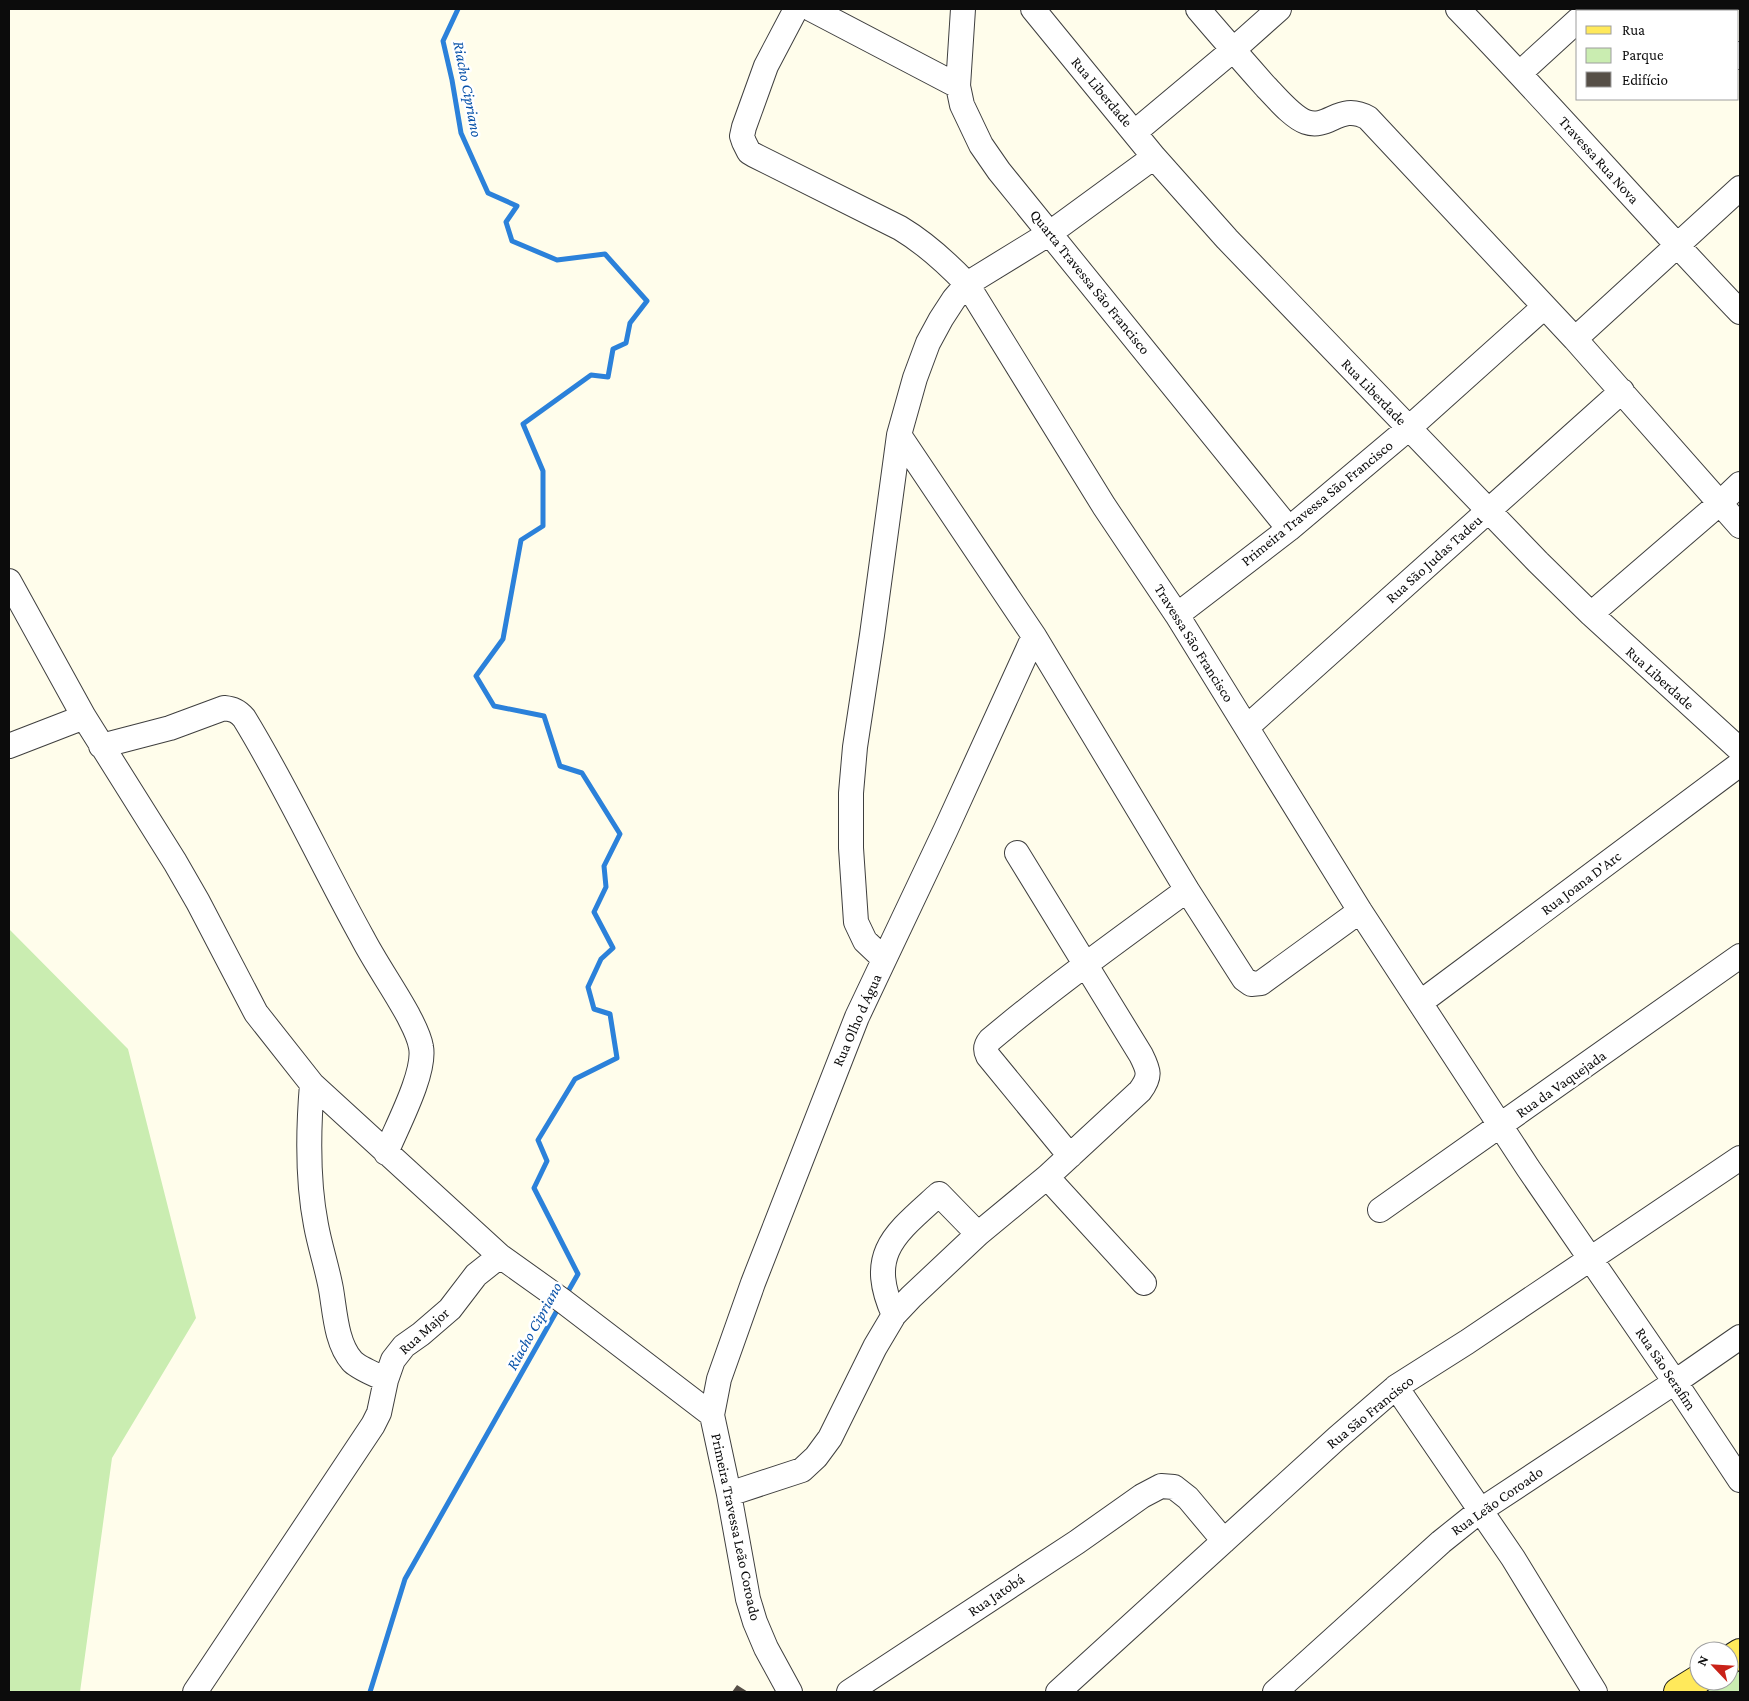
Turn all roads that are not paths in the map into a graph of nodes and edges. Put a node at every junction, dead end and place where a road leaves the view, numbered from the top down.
1 (796, 9) edge
2 (811, 9) edge
3 (963, 9) edge
4 (1033, 9) edge
5 (1198, 9) edge
6 (1279, 9) edge
7 (1458, 9) edge
8 (1576, 22) edge
9 (1233, 50) junction
10 (1520, 73) junction
11 (958, 86) junction
12 (1134, 132) junction
13 (1154, 157) junction
14 (1740, 188) edge
15 (1050, 233) junction
16 (1677, 246) junction
17 (967, 284) junction
18 (1544, 307) junction
19 (1740, 312) edge
20 (1576, 339) junction
21 (1622, 391) junction
22 (1409, 428) junction
23 (899, 435) junction
24 (1740, 484) edge
25 (1720, 503) junction
26 (1487, 510) junction
27 (1740, 526) edge
28 (1289, 529) junction
29 (9, 581) edge
30 (1592, 614) junction
31 (1177, 615) junction
32 (1034, 636) junction
33 (84, 718) junction
34 (1247, 728) junction
35 (9, 746) edge
36 (101, 746) junction
37 (1740, 750) edge
38 (1740, 764) edge
39 (1017, 853) dead end
40 (1187, 890) junction
41 (1360, 911) junction
42 (1740, 956) edge
43 (884, 959) junction
44 (1086, 963) junction
45 (1421, 1002) junction
46 (312, 1084) junction
47 (1501, 1126) junction
48 (386, 1153) junction
49 (1070, 1156) junction
50 (1740, 1158) edge
51 (1047, 1176) junction
52 (1380, 1210) dead end
53 (978, 1234) junction
54 (500, 1256) junction
55 (1591, 1259) junction
56 (1144, 1282) dead end
57 (894, 1316) junction
58 (1740, 1337) edge
59 (386, 1380) junction
60 (1675, 1382) junction
61 (1396, 1387) junction
62 (712, 1415) junction
63 (1740, 1480) edge
64 (729, 1494) junction
65 (1481, 1510) junction
66 (1224, 1541) junction
67 (1689, 1685) edge
68 (196, 1692) edge
69 (790, 1692) edge
70 (849, 1692) edge
71 (1058, 1692) edge
72 (1275, 1692) edge
73 (1595, 1692) edge
74 (1678, 1692) edge

1 - 17 street, Travessa São Francisco
2 - 11 street
3 - 11 street, Quarta Travessa São Francisco
4 - 12 street, Rua Liberdade
5 - 9 street
6 - 9 street
7 - 10 street, Travessa Rua Nova
8 - 10 street
9 - 12 street
9 - 18 street
10 - 16 street, Travessa Rua Nova
11 - 15 street, Quarta Travessa São Francisco
12 - 13 street, Rua Liberdade
13 - 15 street
13 - 22 street, Rua Liberdade
14 - 16 street
15 - 17 street
15 - 28 street, Quarta Travessa São Francisco
16 - 19 street, Travessa Rua Nova
16 - 20 street
17 - 23 street
17 - 31 street, Travessa São Francisco
18 - 20 street
18 - 22 street, Primeira Travessa São Francisco
20 - 21 street
21 - 25 street
21 - 26 street, Rua São Judas Tadeu
22 - 26 street, Rua Liberdade
22 - 28 street, Primeira Travessa São Francisco
23 - 32 street
23 - 43 street
24 - 25 street
25 - 27 street
25 - 30 street
26 - 30 street, Rua Liberdade
26 - 34 street, Rua São Judas Tadeu
28 - 31 street, Primeira Travessa São Francisco
29 - 33 street
30 - 37 street, Rua Liberdade
31 - 34 street, Travessa São Francisco
32 - 40 street
32 - 43 street, Rua Olho d Água
33 - 35 street
33 - 36 street
34 - 41 street, Travessa São Francisco
36 - 46 street
36 - 48 street
38 - 45 street, Rua Joana D'Arc
39 - 44 street
40 - 41 street
40 - 44 street
41 - 45 street, Travessa São Francisco
42 - 47 street, Rua da Vaquejada
43 - 62 street, Rua Olho d Água
44 - 49 street
44 - 49 street
45 - 47 street, Travessa São Francisco
46 - 48 street
46 - 59 street
47 - 52 street, Rua da Vaquejada
47 - 55 street, Rua São Serafim
48 - 54 street
49 - 51 street
50 - 55 street, Rua São Francisco
51 - 53 street
51 - 56 street
53 - 57 street
53 - 57 street
54 - 59 street, Rua Major
54 - 62 street
55 - 60 street, Rua São Serafim
55 - 61 street, Rua São Francisco
57 - 64 street
58 - 60 street, Rua Leão Coroado
59 - 68 street, Rua Major
60 - 63 street, Rua São Serafim
60 - 65 street, Rua Leão Coroado
61 - 65 street
61 - 66 street, Rua São Francisco
62 - 64 street, Primeira Travessa Leão Coroado
64 - 69 street, Primeira Travessa Leão Coroado
65 - 72 street, Rua Leão Coroado
65 - 73 street
66 - 70 street, Rua Jatobá
66 - 71 street, Rua São Francisco
67 - 74 main road

